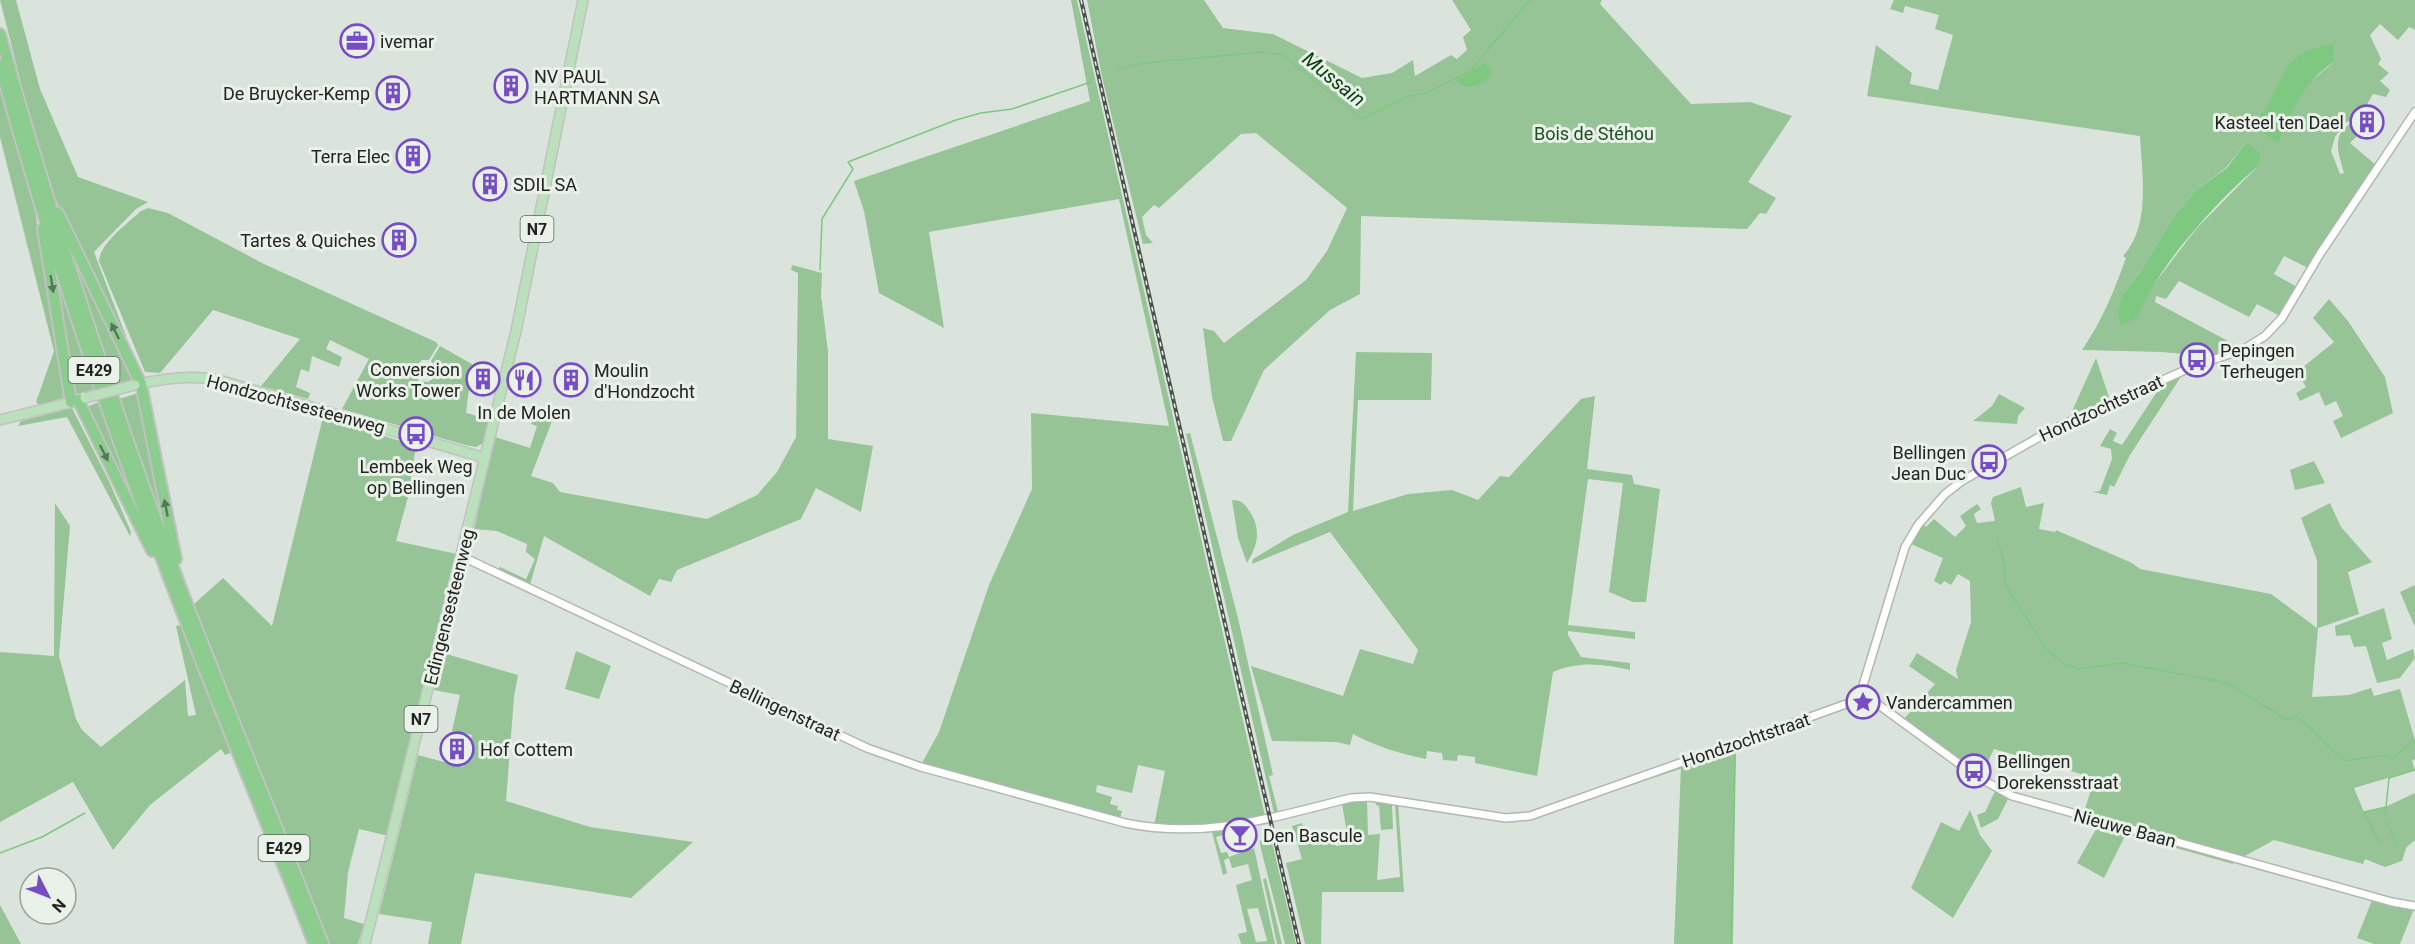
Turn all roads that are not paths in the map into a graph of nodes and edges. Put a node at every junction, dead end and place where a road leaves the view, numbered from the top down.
1 (584, 0) edge
2 (0, 34) edge
3 (0, 65) edge
4 (2415, 112) edge
5 (33, 163) junction
6 (138, 385) junction
7 (78, 400) junction
8 (0, 420) edge
9 (485, 458) junction
10 (461, 556) junction
11 (167, 573) junction
12 (180, 586) junction
13 (1861, 692) junction
14 (1125, 823) joint
15 (2415, 906) edge
16 (314, 944) edge
17 (322, 944) edge
18 (365, 944) edge

1 - 9 main road, Edingensesteenweg / N7
2 - 5 highway, E429
3 - 5 highway, E429
4 - 13 street, Hondzochtstraat
6 -> 5 highway
5 -> 7 highway
5 - 11 highway, E429
5 - 12 highway, E429
6 - 7 main road, Hondzochtsesteenweg, bridge
6 - 9 main road, Hondzochtsesteenweg
12 -> 6 highway
7 - 8 main road, Hondzochtsesteenweg
7 -> 11 highway
9 - 10 main road, Edingensesteenweg / N7
10 - 14 street, Bellingenstraat
10 - 18 main road, Edingensesteenweg / N7
11 - 16 highway, E429
12 - 17 highway, E429
13 - 14 street, Hondzochtstraat
13 - 15 street, Nieuwe Baan

